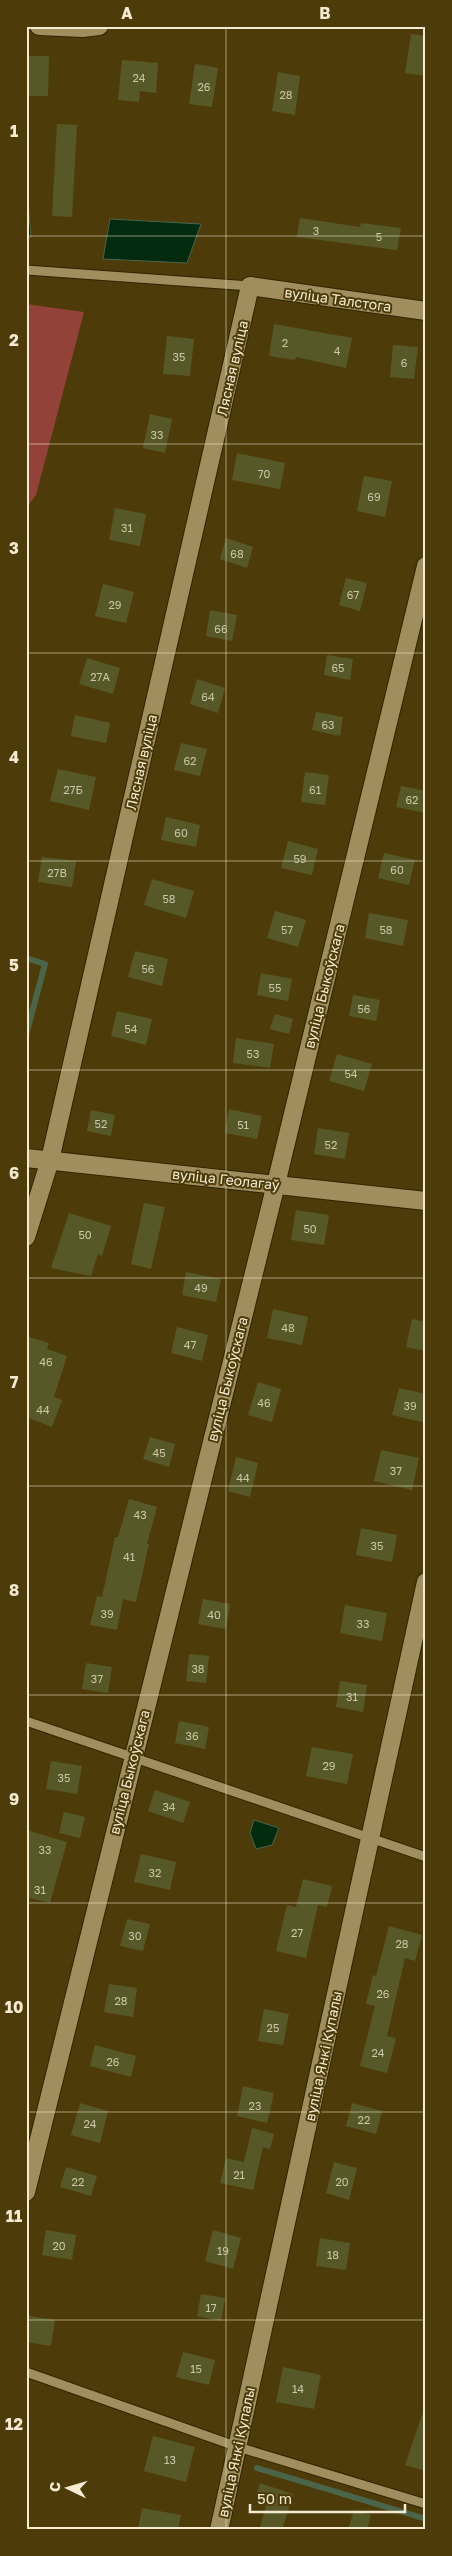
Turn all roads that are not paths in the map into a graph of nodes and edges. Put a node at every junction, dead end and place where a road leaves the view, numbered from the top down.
1 (39, 26) edge
2 (99, 26) edge
3 (26, 270) edge
4 (250, 286) junction
5 (426, 311) edge
6 (426, 566) edge
7 (26, 1158) edge
8 (50, 1160) junction
9 (276, 1184) junction
10 (426, 1201) edge
11 (26, 1237) edge
12 (426, 1582) edge
13 (26, 1721) edge
14 (133, 1756) junction
15 (371, 1838) junction
16 (426, 1857) edge
17 (26, 2192) edge
18 (26, 2372) edge
19 (238, 2447) junction
20 (426, 2504) edge
21 (219, 2530) edge

1 - 2 street
3 - 4 lane
4 - 5 street, вуліца Талстога
4 - 8 street, Лясная вуліца
6 - 9 street, вуліца Быкоўскага
7 - 8 street, вуліца Геолагаў
8 - 9 street, вуліца Геолагаў
8 - 11 street, Лясная вуліца
9 - 10 street, вуліца Геолагаў
9 - 14 street, вуліца Быкоўскага
12 - 15 street, вуліца Янкі Купалы
13 - 14 lane
14 - 15 lane
14 - 17 street, вуліца Быкоўскага
15 - 16 lane
15 - 19 street, вуліца Янкі Купалы
18 - 19 lane
19 - 20 lane
19 - 21 street, вуліца Янкі Купалы

